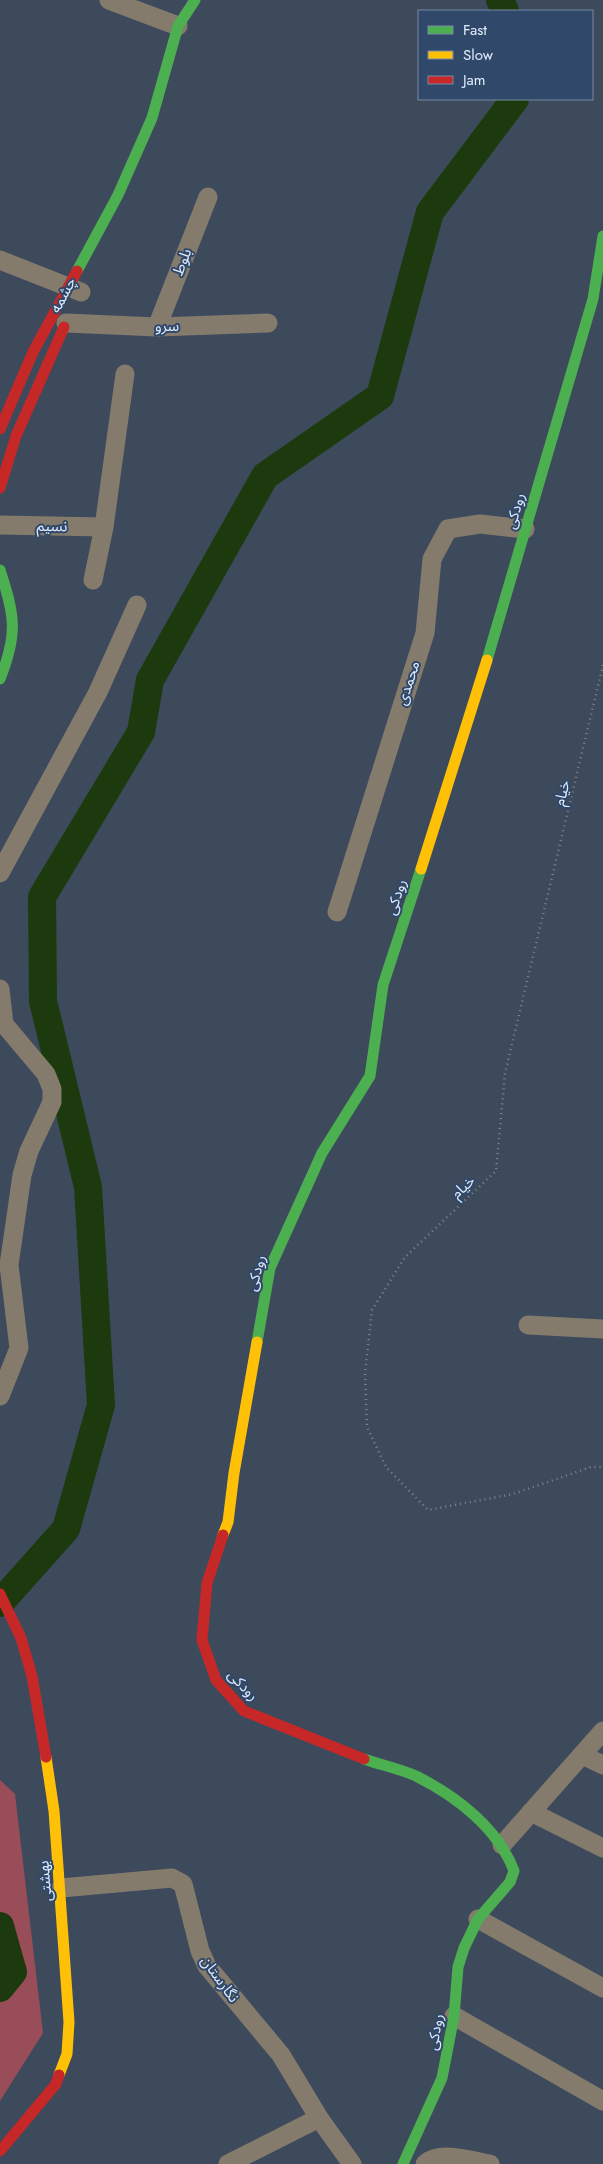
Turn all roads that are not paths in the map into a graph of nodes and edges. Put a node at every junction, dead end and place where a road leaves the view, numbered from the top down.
1 (108, 0) edge
2 (195, 0) edge
3 (178, 26) junction
4 (152, 118) junction
5 (143, 168) dead end
6 (208, 197) dead end
7 (603, 236) edge
8 (0, 260) edge
9 (78, 290) junction
10 (68, 319) joint
11 (268, 323) dead end
12 (157, 327) junction
13 (125, 374) dead end
14 (0, 429) edge
15 (0, 488) edge
16 (0, 525) edge
17 (104, 527) junction
18 (526, 529) junction
19 (0, 570) edge
20 (93, 580) dead end
21 (137, 606) dead end
22 (0, 679) edge
23 (0, 873) edge
24 (337, 912) dead end
25 (0, 989) edge
26 (2, 1024) edge
27 (528, 1325) dead end
28 (603, 1330) edge
29 (0, 1396) edge
30 (0, 1594) edge
31 (603, 1731) edge
32 (582, 1755) junction
33 (603, 1765) edge
34 (531, 1812) junction
35 (502, 1845) junction
36 (603, 1848) edge
37 (61, 1888) junction
38 (478, 1919) junction
39 (603, 1988) edge
40 (454, 2016) junction
41 (603, 2101) edge
42 (319, 2118) junction
43 (0, 2152) edge
44 (228, 2164) edge
45 (352, 2164) edge
46 (403, 2164) edge
47 (426, 2164) edge
48 (490, 2164) edge

1 - 3 street
2 - 3 street, چشمه
3 - 4 street, چشمه
4 - 5 street, چشمه
4 - 9 street, چشمه
6 - 12 street, بلوط
7 - 18 street, رودکی
8 - 9 street
9 - 14 street, چشمه
10 - 12 street, سرو
10 - 15 street, چشمه
11 - 12 street, سرو
13 - 17 street
16 - 17 street, نسیم
17 - 20 street
18 - 24 street, محمدی
18 - 35 street, رودکی
19 - 22 street
21 - 23 street
25 - 26 street
26 - 29 street
27 - 28 street
30 - 37 street, بهشتی
31 - 32 street
32 - 33 street
32 - 34 street
34 - 35 street
34 - 36 street
35 - 38 street, رودکی
37 - 42 street, نگارستان
37 - 43 street, بهشتی
38 - 39 street
38 - 40 street, رودکی
40 - 41 street
40 - 46 street, رودکی
42 - 44 street
42 - 45 street, نگارستان
47 - 48 street

